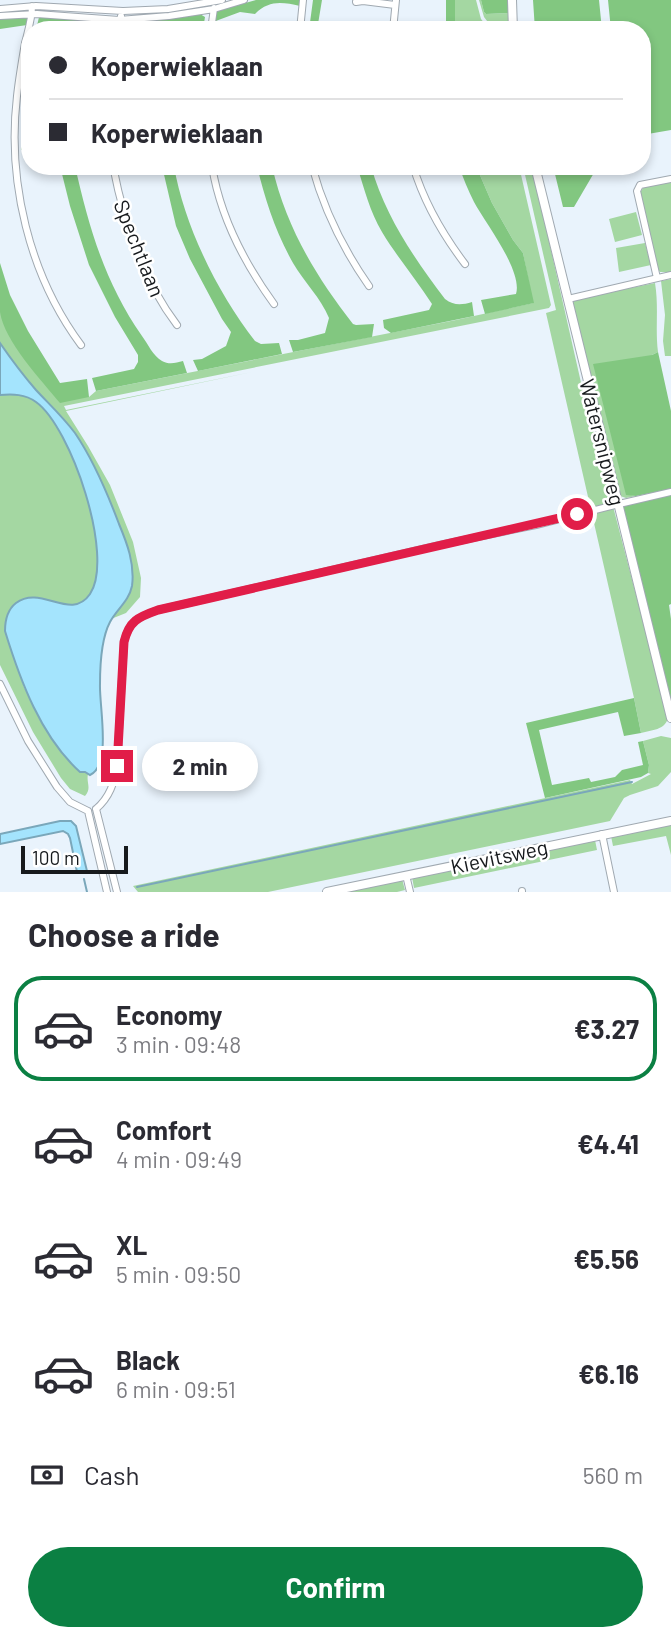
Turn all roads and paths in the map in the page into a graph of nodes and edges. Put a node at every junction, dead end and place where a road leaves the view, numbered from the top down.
1 (80, 0) edge
2 (170, 0) edge
3 (244, 0) edge
4 (303, 0) edge
5 (512, 0) edge
6 (356, 2) dead end
7 (395, 3) edge
8 (217, 4) edge
9 (0, 9) edge
10 (32, 10) junction
11 (123, 11) junction
12 (79, 13) junction
13 (168, 13) junction
14 (0, 16) edge
15 (119, 20) junction
16 (30, 21) edge
17 (301, 21) edge
18 (394, 21) edge
19 (513, 21) edge
20 (21, 66) edge
21 (115, 175) edge
22 (215, 175) edge
23 (314, 175) edge
24 (417, 175) edge
25 (537, 175) edge
26 (671, 178) edge
27 (465, 264) dead end
28 (671, 275) edge
29 (657, 278) junction
30 (369, 286) dead end
31 (568, 299) junction
32 (274, 304) dead end
33 (177, 325) dead end
34 (80, 345) dead end
35 (671, 492) edge
36 (619, 503) junction
37 (0, 684) edge
38 (671, 718) edge
39 (96, 809) junction
40 (88, 811) junction
41 (671, 821) edge
42 (602, 834) junction
43 (406, 875) junction
44 (107, 892) edge
45 (117, 892) edge
46 (327, 892) edge
47 (410, 892) edge
48 (614, 892) edge

1 - 12 street
2 - 13 street
3 - 8 street
4 - 17 street
5 - 19 street
6 - 7 street
7 - 18 street
8 - 13 street
9 - 10 street
10 - 12 street
10 - 14 street
10 - 16 street
11 - 12 street
11 - 13 street
11 - 15 street
12 - 15 street
13 - 15 street
20 - 34 street
21 - 33 street, Spechtlaan
22 - 32 street
23 - 30 street
24 - 27 street
25 - 31 street, Watersnipweg
26 - 29 street
28 - 29 street
29 - 31 street
31 - 36 street, Watersnipweg
35 - 36 street
36 - 38 street, Watersnipweg
36 - 39 street
37 - 40 street
39 - 40 street
39 - 45 street
40 - 44 street
41 - 42 street, Kievitsweg
42 - 43 street, Kievitsweg
42 - 48 street
43 - 46 street, Kievitsweg
43 - 47 street

